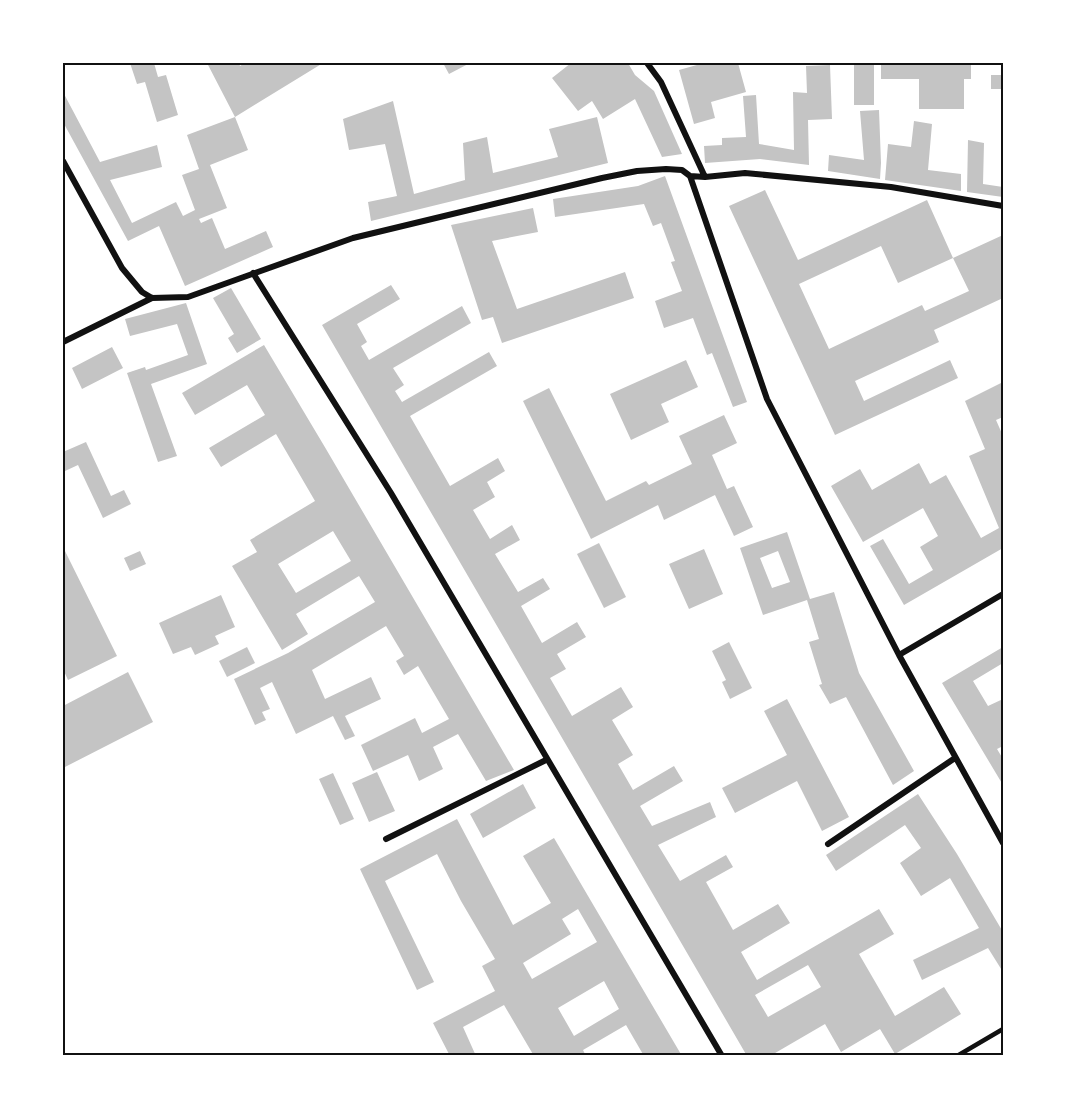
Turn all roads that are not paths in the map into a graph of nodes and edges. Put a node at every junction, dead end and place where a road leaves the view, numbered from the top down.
1 (647, 63) edge
2 (63, 161) edge
3 (690, 176) junction
4 (705, 177) junction
5 (1003, 206) edge
6 (253, 273) junction
7 (152, 298) junction
8 (63, 342) edge
9 (1003, 594) edge
10 (899, 655) junction
11 (955, 758) junction
12 (546, 760) junction
13 (386, 839) dead end
14 (1003, 843) edge
15 (828, 844) dead end
16 (1003, 1029) edge
17 (722, 1056) edge
18 (957, 1056) edge

1 - 4 street
2 - 7 street
3 - 4 street
3 - 6 street
3 - 10 street
4 - 5 street
6 - 7 street
6 - 12 street
7 - 8 street
9 - 10 street
10 - 11 street
11 - 14 street
11 - 15 street
12 - 13 street
12 - 17 street
16 - 18 lane

